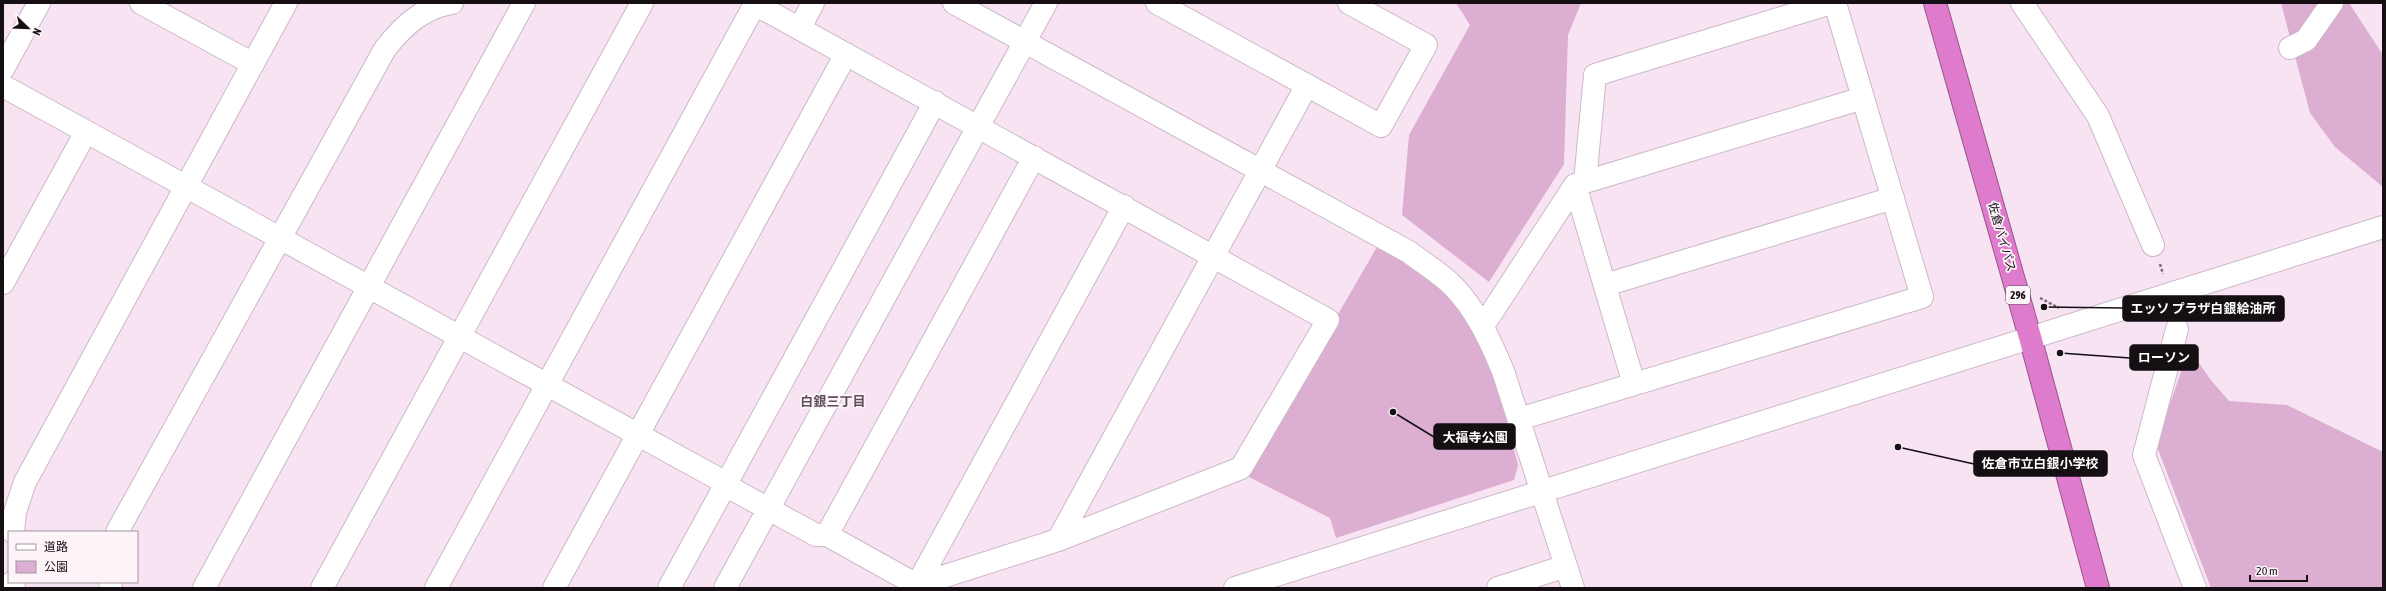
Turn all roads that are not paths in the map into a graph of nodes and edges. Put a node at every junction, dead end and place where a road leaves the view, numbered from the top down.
1 (39, 3) edge
2 (141, 3) edge
3 (286, 3) edge
4 (452, 3) edge
5 (524, 3) edge
6 (642, 3) edge
7 (813, 3) edge
8 (954, 3) edge
9 (1046, 3) edge
10 (1157, 3) edge
11 (1350, 3) edge
12 (1831, 3) edge
13 (1835, 3) edge
14 (1935, 3) edge
15 (2022, 3) edge
16 (2332, 3) edge
17 (754, 4) edge
18 (800, 28) junction
19 (1025, 42) junction
20 (2290, 48) dead end
21 (846, 54) junction
22 (253, 64) junction
23 (3, 69) edge
24 (1307, 85) junction
25 (3, 86) edge
26 (1863, 98) junction
27 (935, 102) junction
28 (977, 126) junction
29 (86, 132) junction
30 (1034, 157) junction
31 (1260, 171) junction
32 (1580, 183) junction
33 (186, 187) junction
34 (1893, 198) junction
35 (1124, 206) junction
36 (2383, 227) edge
37 (280, 238) junction
38 (2153, 245) dead end
39 (1214, 256) junction
40 (3, 283) edge
41 (1605, 285) junction
42 (369, 287) junction
43 (1483, 326) junction
44 (2177, 329) dead end
45 (459, 336) junction
46 (2030, 336) junction
47 (1634, 384) junction
48 (547, 385) junction
49 (1519, 419) junction
50 (638, 434) junction
51 (726, 484) junction
52 (1542, 491) junction
53 (768, 508) junction
54 (14, 531) edge
55 (118, 531) edge
56 (827, 535) junction
57 (1058, 540) junction
58 (1566, 566) junction
59 (917, 585) junction
60 (204, 588) edge
61 (322, 588) edge
62 (436, 588) edge
63 (554, 588) edge
64 (669, 588) edge
65 (725, 588) edge
66 (1235, 588) edge
67 (1498, 588) edge
68 (1573, 588) edge
69 (2098, 588) edge
70 (2195, 588) edge

1 - 23 street
2 - 22 street
3 - 22 street
4 - 37 street
5 - 42 street
6 - 45 street
7 - 18 street
8 - 19 street
9 - 19 street
10 - 24 street
11 - 24 street
12 - 32 street
13 - 26 street
14 - 46 highway, 佐倉バイパス / 296
15 - 38 street
16 - 20 street
17 - 18 street
17 - 48 street
18 - 21 street
19 - 28 street
19 - 31 street
21 - 27 street
21 - 50 street
22 - 33 street
24 - 31 street
25 - 29 street
26 - 32 street
26 - 34 street
27 - 28 street
27 - 51 street
28 - 30 street
28 - 53 street
29 - 33 street
29 - 40 street
30 - 35 street
30 - 56 street
31 - 39 street
31 - 43 street
32 - 41 street
32 - 43 street
33 - 37 street
33 - 54 street
34 - 41 street
34 - 47 street
35 - 39 street
35 - 59 street
36 - 46 street
37 - 42 street
37 - 55 street
39 - 57 street
39 - 57 street
41 - 47 street
42 - 45 street
42 - 60 street
43 - 49 street
44 - 70 street
45 - 48 street
45 - 61 street
46 - 52 street
46 - 69 highway, 佐倉バイパス / 296
47 - 49 street
48 - 50 street
48 - 62 street
49 - 52 street
50 - 51 street
50 - 63 street
51 - 53 street
51 - 64 street
52 - 58 street
52 - 66 street
53 - 56 street
53 - 65 street
56 - 59 street
57 - 59 street
58 - 67 street
58 - 68 street

